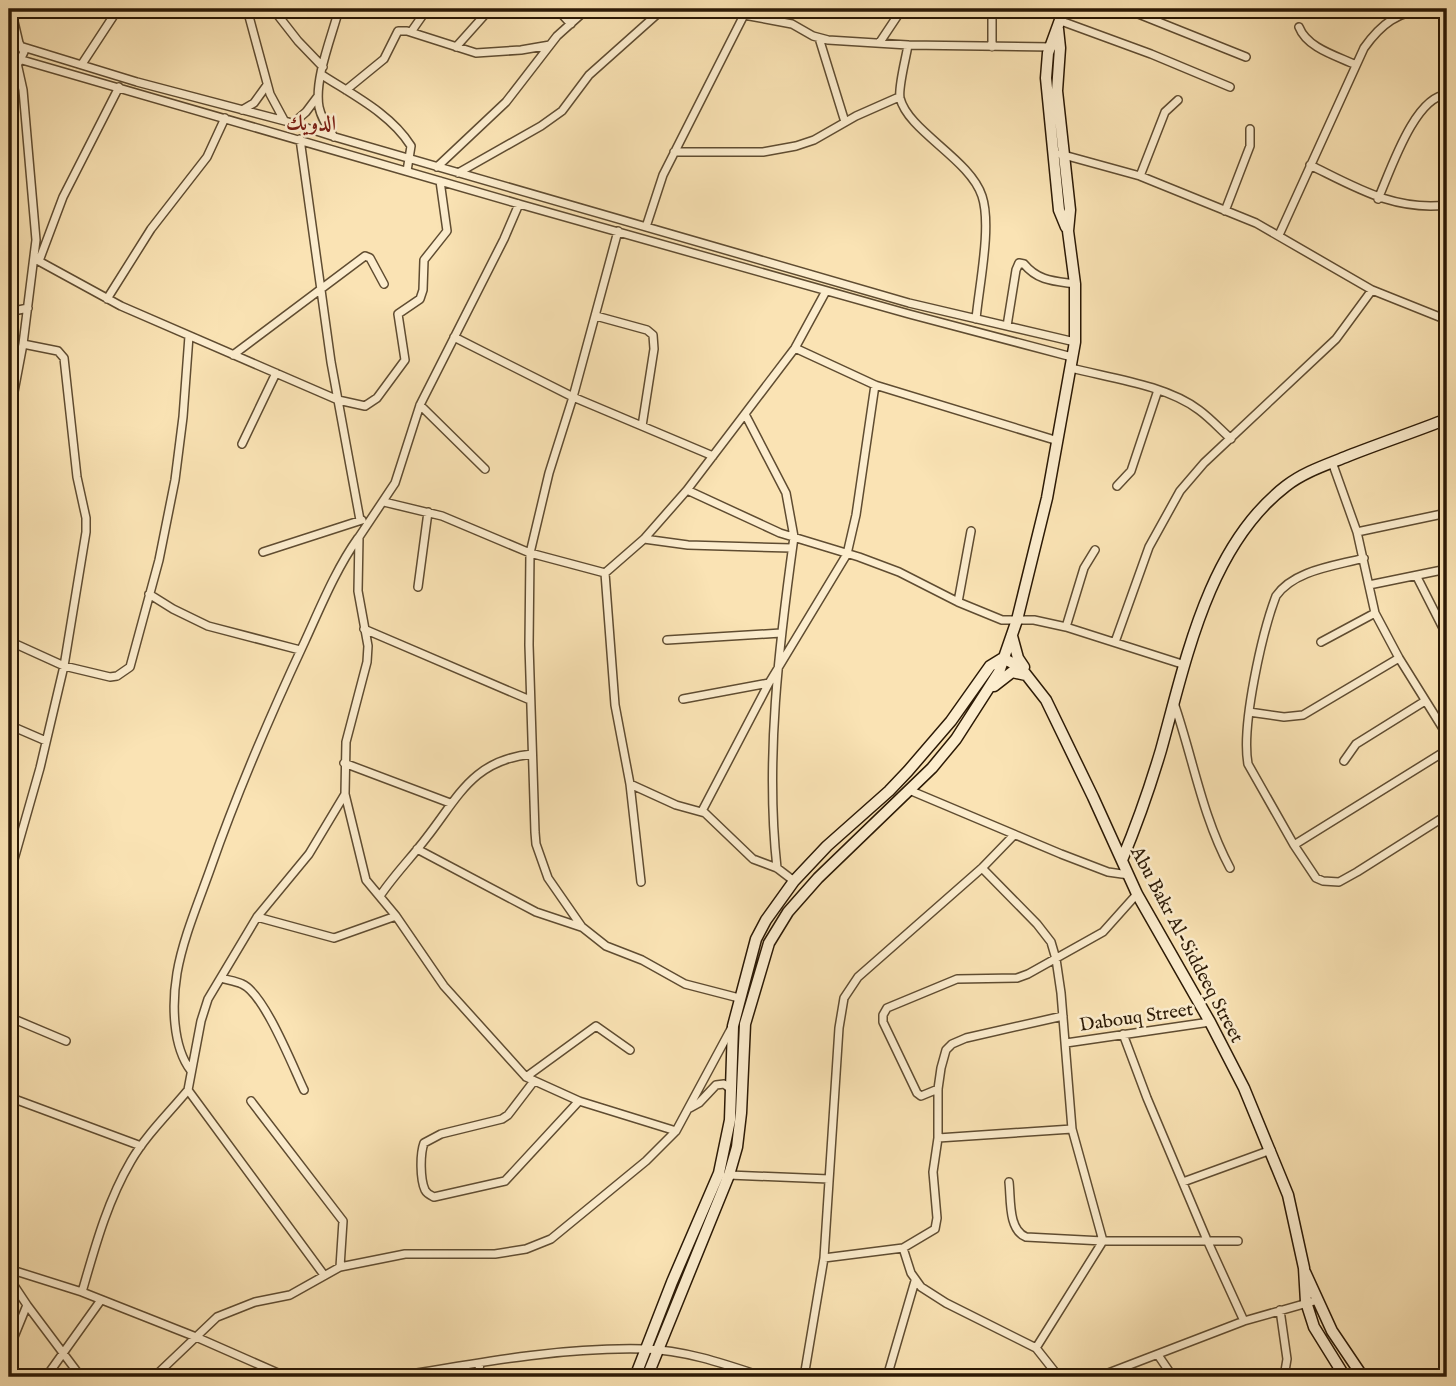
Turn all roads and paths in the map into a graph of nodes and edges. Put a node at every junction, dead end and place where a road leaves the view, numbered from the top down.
1 (10, 9) edge
2 (118, 9) edge
3 (247, 9) edge
4 (273, 9) edge
5 (339, 9) edge
6 (427, 9) edge
7 (490, 9) edge
8 (557, 9) edge
9 (587, 9) edge
10 (663, 9) edge
11 (726, 9) edge
12 (902, 9) edge
13 (992, 9) edge
14 (1064, 9) edge
15 (1126, 9) edge
16 (1428, 9) edge
17 (1437, 9) edge
18 (1447, 11) edge
19 (744, 15) junction
20 (570, 24) junction
21 (1059, 25) junction
22 (1299, 27) dead end
23 (411, 32) junction
24 (819, 38) junction
25 (9, 41) edge
26 (880, 42) junction
27 (21, 45) junction
28 (550, 45) junction
29 (908, 45) junction
30 (456, 47) junction
31 (992, 47) junction
32 (1055, 47) junction
33 (1246, 57) dead end
34 (16, 62) edge
35 (82, 64) junction
36 (1356, 65) junction
37 (323, 71) junction
38 (268, 84) junction
39 (119, 87) junction
40 (1230, 87) dead end
41 (346, 90) junction
42 (319, 94) junction
43 (1447, 95) edge
44 (900, 96) junction
45 (1178, 100) dead end
46 (212, 102) junction
47 (241, 110) junction
48 (208, 113) junction
49 (225, 118) junction
50 (289, 122) junction
51 (845, 122) junction
52 (1250, 129) dead end
53 (335, 137) junction
54 (300, 139) junction
55 (674, 152) junction
56 (1058, 154) junction
57 (410, 159) junction
58 (1311, 165) junction
59 (437, 167) junction
60 (407, 171) junction
61 (458, 173) junction
62 (1140, 176) junction
63 (440, 181) junction
64 (1378, 199) junction
65 (519, 204) junction
66 (1447, 205) edge
67 (1225, 211) junction
68 (646, 227) junction
69 (618, 231) junction
70 (1279, 234) junction
71 (37, 260) junction
72 (799, 272) junction
73 (796, 282) junction
74 (384, 284) dead end
75 (1075, 284) junction
76 (321, 287) junction
77 (1372, 290) junction
78 (826, 291) junction
79 (107, 299) junction
80 (28, 308) junction
81 (9, 312) edge
82 (596, 316) junction
83 (976, 318) junction
84 (1447, 320) edge
85 (1007, 326) junction
86 (189, 336) junction
87 (454, 337) junction
88 (1075, 342) junction
89 (23, 344) junction
90 (795, 348) junction
91 (233, 355) junction
92 (1071, 363) junction
93 (276, 373) junction
94 (875, 385) junction
95 (1158, 390) junction
96 (573, 397) junction
97 (338, 400) junction
98 (420, 405) junction
99 (745, 414) junction
100 (9, 418) edge
101 (1447, 419) edge
102 (642, 426) junction
103 (1231, 439) junction
104 (1058, 441) junction
105 (242, 444) dead end
106 (713, 456) junction
107 (1332, 462) junction
108 (485, 469) dead end
109 (1117, 486) dead end
110 (687, 490) junction
111 (384, 502) junction
112 (428, 512) junction
113 (1447, 513) edge
114 (373, 517) junction
115 (360, 520) junction
116 (971, 531) dead end
117 (1357, 531) junction
118 (359, 537) junction
119 (793, 537) junction
120 (644, 539) junction
121 (792, 548) junction
122 (1095, 550) dead end
123 (263, 552) dead end
124 (530, 553) junction
125 (847, 554) junction
126 (1364, 558) junction
127 (1447, 569) edge
128 (605, 573) junction
129 (1417, 577) junction
130 (1369, 585) junction
131 (418, 587) dead end
132 (149, 594) junction
133 (958, 602) junction
134 (1375, 613) junction
135 (1017, 620) junction
136 (1066, 627) junction
137 (364, 629) junction
138 (781, 633) junction
139 (1012, 634) junction
140 (1447, 636) edge
141 (667, 640) dead end
142 (9, 641) edge
143 (1115, 642) junction
144 (1321, 642) dead end
145 (300, 650) junction
146 (1003, 658) junction
147 (1399, 658) junction
148 (1185, 664) junction
149 (64, 666) junction
150 (780, 666) junction
151 (1029, 677) junction
152 (769, 683) junction
153 (683, 699) dead end
154 (530, 700) junction
155 (1425, 701) junction
156 (981, 702) junction
157 (1174, 702) junction
158 (1249, 712) junction
159 (9, 725) edge
160 (1447, 735) edge
161 (46, 741) junction
162 (1447, 750) edge
163 (533, 754) junction
164 (1344, 761) dead end
165 (344, 763) junction
166 (630, 784) junction
167 (909, 790) junction
168 (345, 794) junction
169 (450, 803) junction
170 (702, 811) junction
171 (1447, 815) edge
172 (1014, 835) junction
173 (1294, 845) junction
174 (417, 849) junction
175 (1122, 860) junction
176 (982, 868) junction
177 (1230, 868) dead end
178 (777, 869) junction
179 (1129, 875) junction
180 (9, 877) edge
181 (794, 881) junction
182 (641, 882) dead end
183 (1137, 894) junction
184 (380, 896) junction
185 (396, 916) junction
186 (257, 917) junction
187 (582, 927) junction
188 (1056, 959) junction
189 (747, 971) junction
190 (759, 974) junction
191 (220, 978) junction
192 (739, 998) junction
193 (1063, 1016) junction
194 (9, 1017) edge
195 (1210, 1022) junction
196 (733, 1026) junction
197 (1123, 1034) junction
198 (66, 1041) dead end
199 (1066, 1042) junction
200 (630, 1050) dead end
201 (191, 1071) junction
202 (530, 1079) junction
203 (938, 1089) junction
204 (188, 1090) junction
205 (304, 1090) dead end
206 (732, 1090) junction
207 (9, 1097) edge
208 (251, 1101) dead end
209 (579, 1101) junction
210 (690, 1108) junction
211 (735, 1120) junction
212 (1072, 1129) junction
213 (676, 1131) junction
214 (938, 1138) junction
215 (141, 1146) junction
216 (1271, 1150) junction
217 (729, 1175) junction
218 (829, 1179) junction
219 (1009, 1182) dead end
220 (1183, 1182) junction
221 (1206, 1240) junction
222 (1103, 1241) junction
223 (1238, 1241) dead end
224 (903, 1248) junction
225 (824, 1258) junction
226 (340, 1267) junction
227 (1304, 1268) junction
228 (9, 1269) edge
229 (324, 1275) junction
230 (9, 1279) edge
231 (915, 1281) junction
232 (82, 1292) junction
233 (101, 1300) junction
234 (1318, 1300) junction
235 (1306, 1303) junction
236 (27, 1305) junction
237 (1280, 1310) junction
238 (1244, 1321) junction
239 (197, 1337) junction
240 (1037, 1348) junction
241 (9, 1349) edge
242 (651, 1350) junction
243 (64, 1352) junction
244 (1158, 1355) junction
245 (480, 1363) junction
246 (1263, 1374) dead end
247 (46, 1377) edge
248 (81, 1377) edge
249 (154, 1377) edge
250 (287, 1377) edge
251 (394, 1377) edge
252 (478, 1377) edge
253 (635, 1377) edge
254 (647, 1377) edge
255 (764, 1377) edge
256 (804, 1377) edge
257 (887, 1377) edge
258 (1059, 1377) edge
259 (1098, 1377) edge
260 (1172, 1377) edge
261 (1255, 1377) edge
262 (1284, 1377) edge
263 (1345, 1377) edge
264 (1363, 1377) edge

1 - 27 street
2 - 35 street
3 - 38 street
4 - 37 street
5 - 37 street
6 - 23 street
7 - 30 street
8 - 20 street
9 - 20 street
10 - 61 street
11 - 19 street
12 - 26 street
13 - 31 street
14 - 21 street
15 - 33 street
16 - 36 street
17 - 18 street
19 - 24 street
19 - 55 street
20 - 28 street
21 - 32 street
21 - 40 street
22 - 36 street
23 - 30 street
23 - 41 street
24 - 26 street
24 - 51 street
25 - 27 street
26 - 29 street
27 - 34 street
27 - 35 street
28 - 30 street
28 - 59 street
29 - 31 street
29 - 44 street
31 - 32 street
32 - 56 street
34 - 39 street
34 - 71 street
35 - 46 street
36 - 58 street
37 - 41 street
37 - 42 street
38 - 47 street
38 - 50 street
39 - 48 street
39 - 71 street
41 - 57 street
42 - 50 street
42 - 53 street
43 - 64 street
44 - 51 street
44 - 83 street
45 - 62 street
46 - 47 street
46 - 48 street
47 - 50 street
48 - 49 street
49 - 54 street
49 - 79 street
50 - 53 street
51 - 55 street
52 - 67 street
53 - 57 street
54 - 60 street
54 - 76 street
55 - 68 street
56 - 62 street
56 - 75 street
57 - 59 street
57 - 60 street
58 - 64 street
58 - 70 street
59 - 61 street
60 - 63 street
61 - 68 street
62 - 67 street
63 - 65 street
63 - 97 street
64 - 66 street
65 - 69 street
65 - 87 street
67 - 70 street
68 - 72 street
69 - 73 street
69 - 82 street
70 - 77 street
71 - 79 street
71 - 80 street
72 - 73 street
72 - 83 street
73 - 78 street
74 - 76 street
75 - 85 street
75 - 88 street
76 - 91 street
76 - 97 street
77 - 84 street
77 - 103 street
78 - 90 street
78 - 92 street
79 - 86 street
80 - 81 street
80 - 89 street
82 - 96 street
82 - 102 street
83 - 85 street
85 - 88 street
86 - 91 street
86 - 132 street
87 - 96 street
87 - 98 street
88 - 92 street
89 - 100 street
89 - 149 street
90 - 94 street
90 - 99 street
91 - 93 street
92 - 95 street
92 - 104 street
93 - 97 street
93 - 105 street
94 - 104 street
94 - 125 street
95 - 103 street
95 - 109 street
96 - 102 street
96 - 124 street
97 - 115 street
98 - 108 street
98 - 111 street
99 - 106 street
99 - 119 street
101 - 107 street
102 - 106 street
103 - 143 street
104 - 135 street
106 - 110 street
107 - 117 street
107 - 148 street
110 - 119 street
110 - 120 street
111 - 112 street
111 - 114 street
112 - 124 street
112 - 131 street
113 - 117 street
114 - 115 street
114 - 118 street
115 - 123 street
116 - 133 street
117 - 126 street
118 - 137 street
118 - 145 street
119 - 121 street
119 - 125 street
120 - 121 street
120 - 128 street
121 - 138 street
122 - 136 street
124 - 128 street
124 - 154 street
125 - 133 street
125 - 150 street
126 - 130 street
126 - 158 street
127 - 129 street
128 - 166 street
129 - 130 street
129 - 140 street
130 - 134 street
132 - 145 street
132 - 149 street
133 - 135 street
134 - 144 street
134 - 147 street
135 - 136 street
135 - 139 street
136 - 143 street
137 - 154 street
137 - 165 street
138 - 141 street
138 - 150 street
139 - 146 street
139 - 151 street
142 - 149 street
143 - 148 street
145 - 201 street
146 - 151 street, Abu Bakr Al-Siddeeq Street
146 - 156 street
146 - 181 street
147 - 155 street
147 - 158 street
148 - 157 street
149 - 161 street
150 - 152 street
150 - 178 street
151 - 156 street
151 - 175 street, Abu Bakr Al-Siddeeq Street
152 - 153 street
152 - 170 street
154 - 163 street
155 - 160 street
155 - 164 street
156 - 167 street
157 - 175 street
157 - 177 street
158 - 173 street
159 - 161 street
161 - 180 street
162 - 173 street
163 - 169 street
163 - 187 street
165 - 168 street
165 - 169 street
166 - 170 street
166 - 182 street
167 - 172 street
167 - 190 street
168 - 184 street
168 - 186 street
169 - 174 street
170 - 178 street
171 - 173 street
172 - 176 street
172 - 179 street
174 - 184 street
174 - 187 street
175 - 179 street, Abu Bakr Al-Siddeeq Street
176 - 188 street
176 - 218 street
178 - 181 street
179 - 183 street, Abu Bakr Al-Siddeeq Street
181 - 189 street
183 - 188 street
183 - 195 street, Abu Bakr Al-Siddeeq Street
184 - 185 street
185 - 186 street
185 - 202 street
186 - 191 street
187 - 192 street
188 - 193 street
188 - 203 street
189 - 190 street
189 - 192 street
190 - 211 street
191 - 201 street
191 - 205 street
192 - 196 street
193 - 199 street
193 - 203 street
194 - 198 street
195 - 197 street, Dabouq Street
195 - 216 street, Abu Bakr Al-Siddeeq Street
196 - 206 street
196 - 210 street
197 - 199 street, Dabouq Street
197 - 220 street
199 - 212 street
200 - 202 street
201 - 204 street
202 - 209 street
202 - 209 street
203 - 214 street
204 - 215 street
204 - 229 street
206 - 210 street
206 - 211 street
207 - 215 street
208 - 226 street
209 - 213 street
210 - 213 street
211 - 217 street
211 - 242 street
212 - 214 street
212 - 222 street
213 - 226 street
214 - 224 street
215 - 232 street
216 - 220 street
216 - 227 street, Abu Bakr Al-Siddeeq Street
217 - 218 street
217 - 242 street
218 - 225 street
219 - 222 street
220 - 221 street
221 - 222 street
221 - 223 street
221 - 238 street
222 - 240 street
224 - 225 street
224 - 231 street
225 - 256 street
226 - 229 street
227 - 234 street, Abu Bakr Al-Siddeeq Street
227 - 235 street, Abu Bakr Al-Siddeeq Street
228 - 232 street
229 - 239 street
230 - 236 street
231 - 240 street
231 - 257 street
232 - 233 street
233 - 239 street
233 - 243 street
234 - 235 street
234 - 264 street, Abu Bakr Al-Siddeeq Street
235 - 237 street
235 - 263 street, Abu Bakr Al-Siddeeq Street
236 - 241 street
236 - 243 street
237 - 238 street
237 - 262 street
238 - 244 street
239 - 249 street
239 - 250 street
240 - 258 street
242 - 245 street
242 - 253 street
242 - 254 street
242 - 255 street
243 - 247 street
243 - 248 street
244 - 259 street
244 - 260 street
245 - 251 street
245 - 252 street
246 - 261 street

